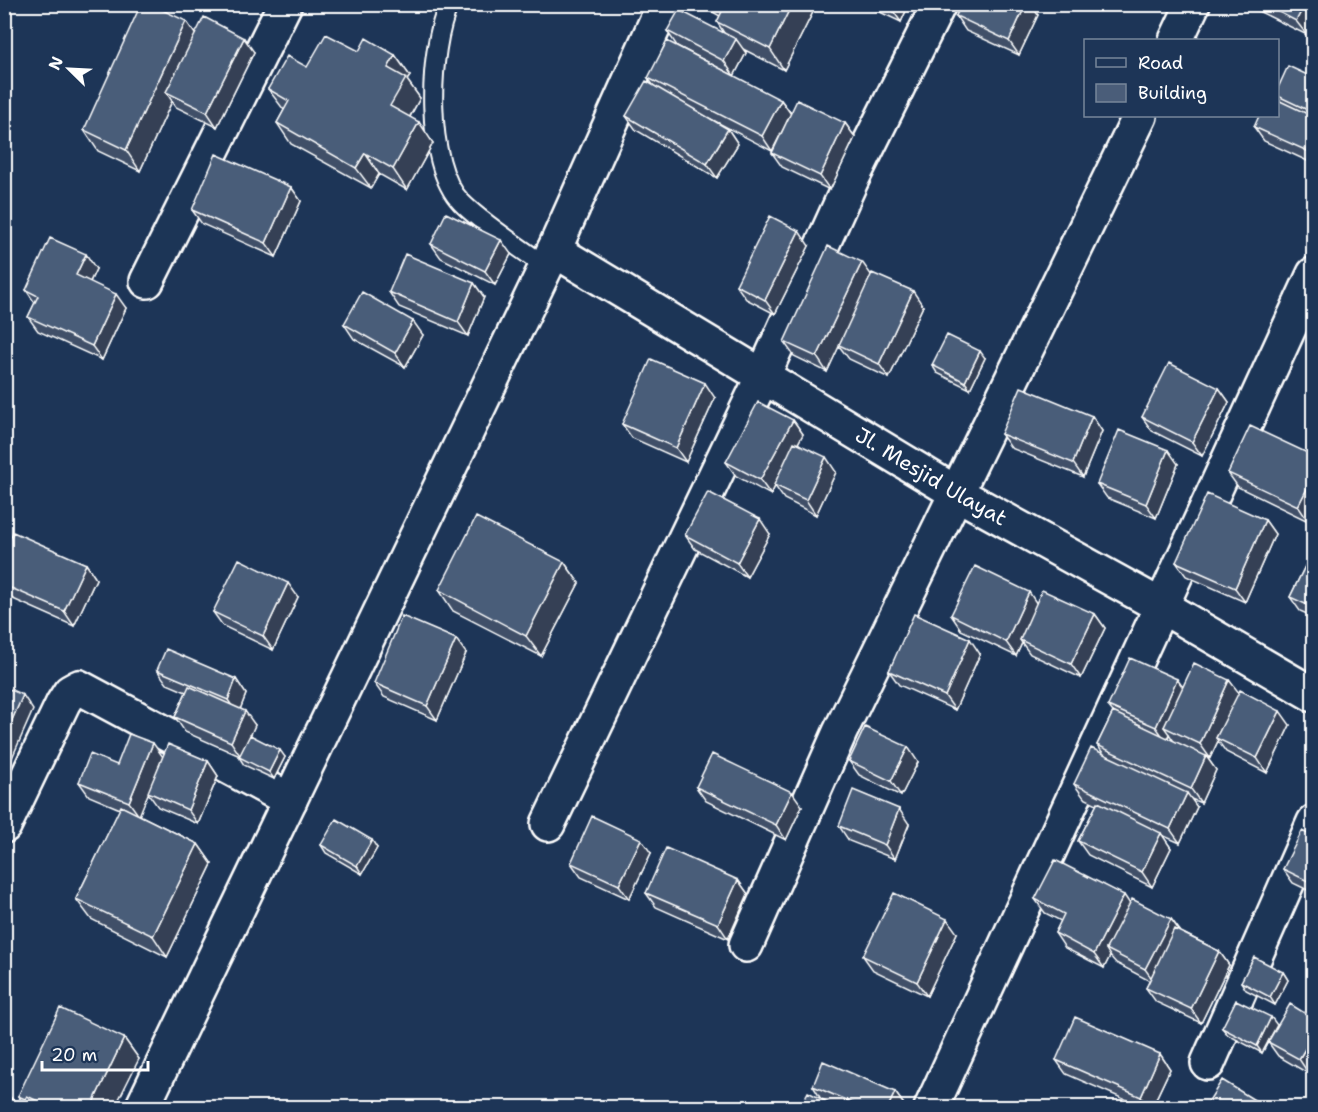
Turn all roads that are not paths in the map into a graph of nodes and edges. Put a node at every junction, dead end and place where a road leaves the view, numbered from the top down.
1 (285, 4) edge
2 (449, 4) edge
3 (939, 4) edge
4 (1193, 4) edge
5 (659, 6) edge
6 (1176, 39) edge
7 (1140, 117) edge
8 (549, 258) junction
9 (1314, 274) edge
10 (147, 281) dead end
11 (763, 376) junction
12 (958, 494) junction
13 (1161, 606) junction
14 (1314, 695) edge
15 (290, 800) junction
16 (1314, 822) edge
17 (548, 824) dead end
18 (4, 826) edge
19 (746, 945) dead end
20 (1208, 1062) dead end
21 (142, 1107) edge
22 (930, 1107) edge

1 - 10 street
2 - 8 lane
3 - 11 street
4 - 6 street
5 - 8 street
7 - 12 street
8 - 11 street, Jl. Mesjid Ulayat
8 - 15 street
9 - 13 street
11 - 12 street, Jl. Mesjid Ulayat
11 - 17 street
12 - 13 street, Jl. Mesjid Ulayat
12 - 19 street
13 - 14 street, Jl. Mesjid Ulayat
13 - 22 street
15 - 18 street
15 - 21 street
16 - 20 street

